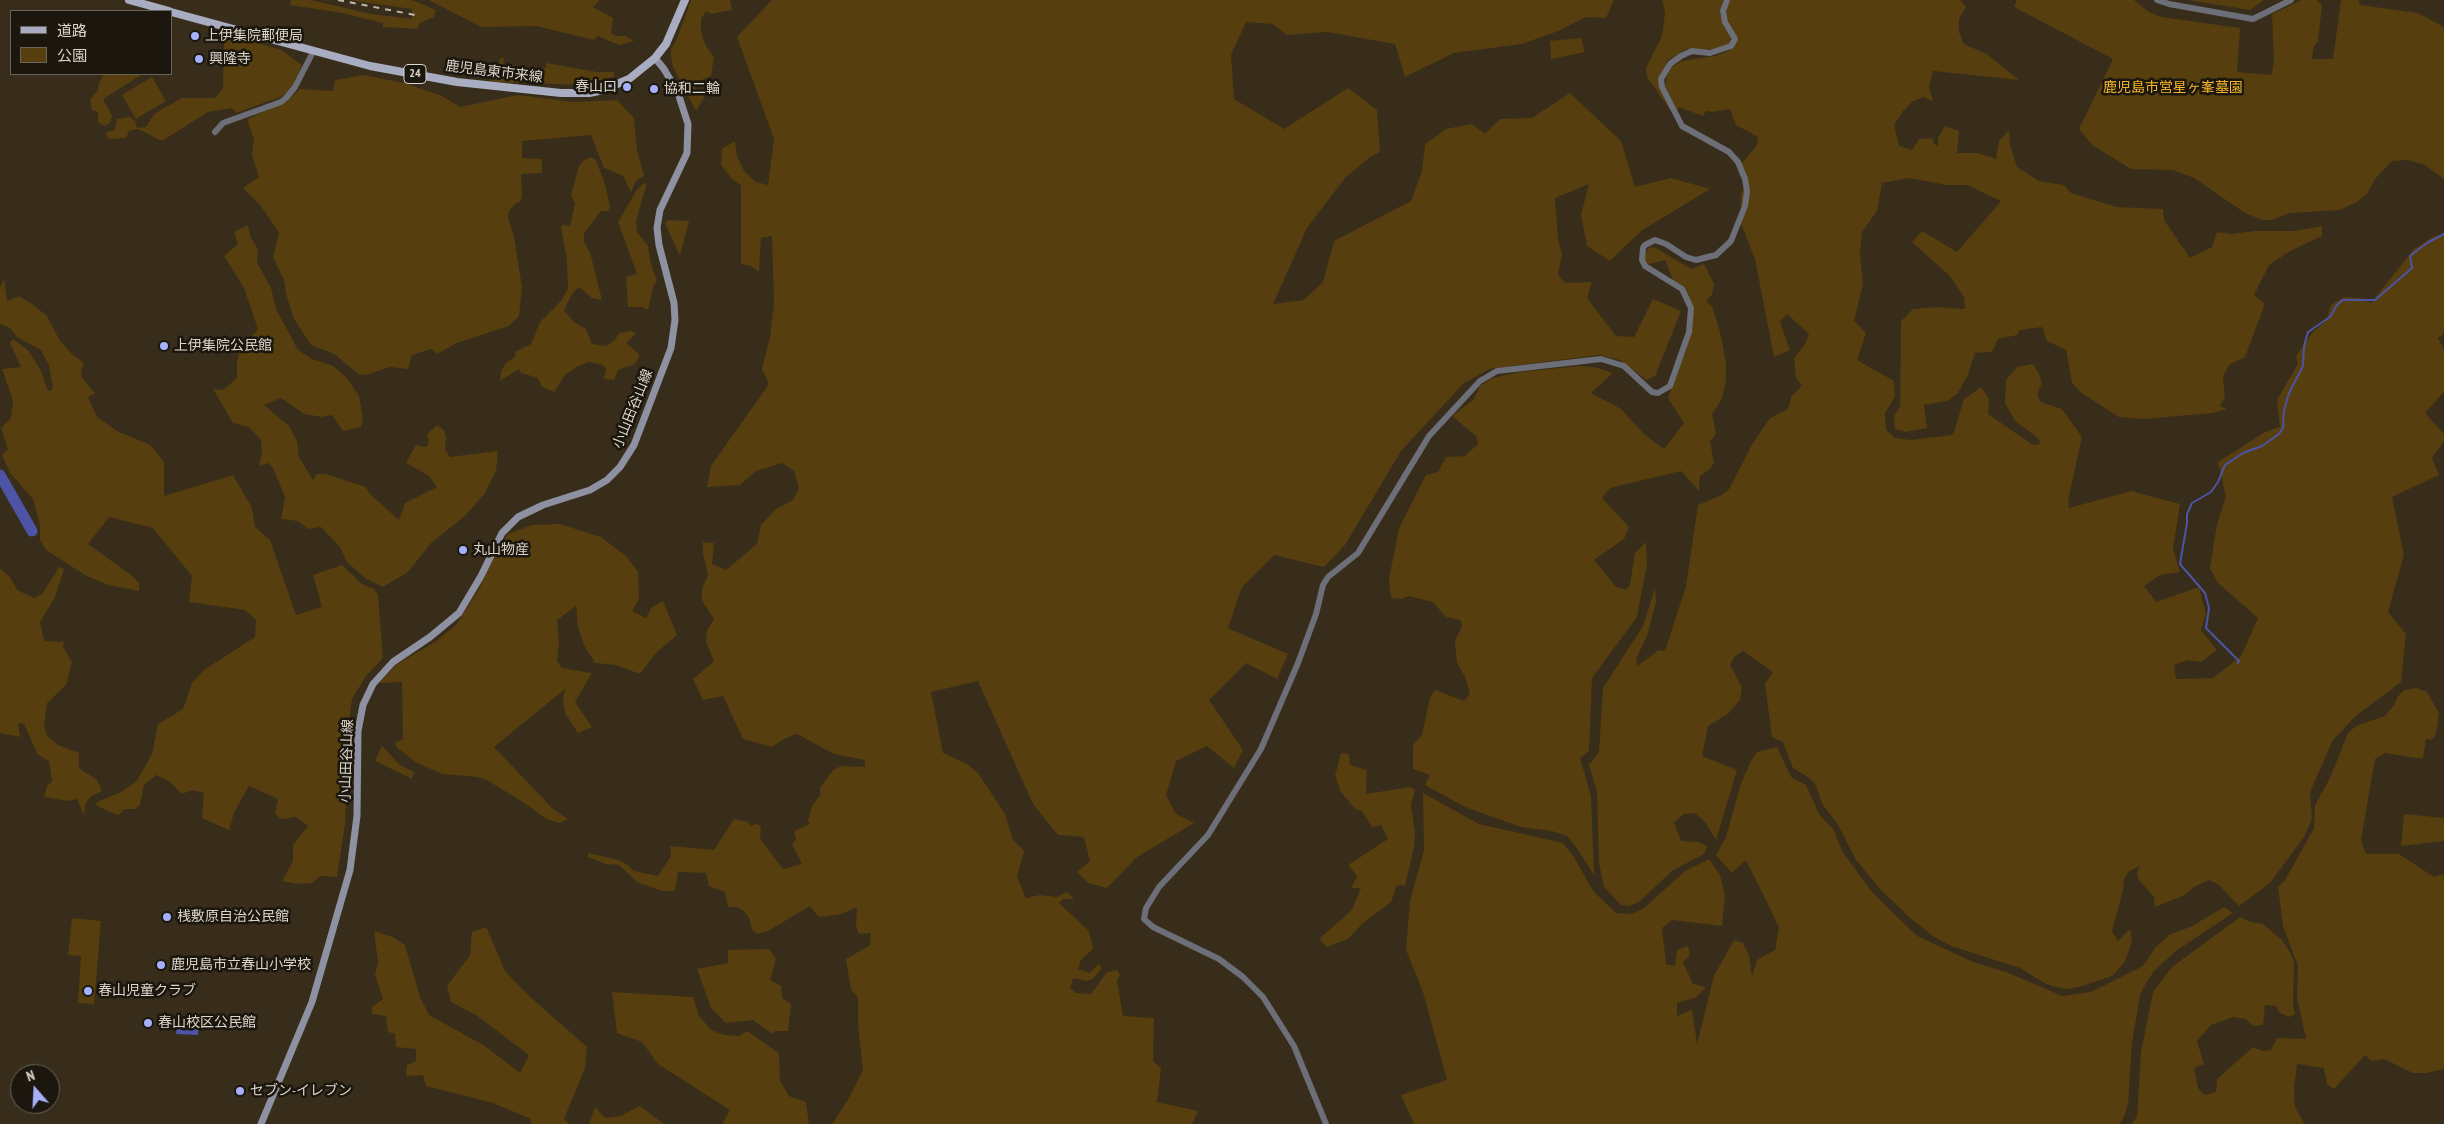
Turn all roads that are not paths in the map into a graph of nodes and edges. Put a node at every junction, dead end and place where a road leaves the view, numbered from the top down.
1 (129, 0) edge
2 (685, 0) edge
3 (1727, 0) edge
4 (2157, 0) edge
5 (2291, 0) edge
6 (163, 10) edge
7 (172, 13) edge
8 (313, 52) junction
9 (655, 58) junction
10 (215, 132) dead end
11 (261, 1124) edge
12 (1326, 1124) edge

1 - 6 main road, 鹿児島東市来線 / 24
2 - 9 main road, 鹿児島東市来線 / 24
3 - 12 street
4 - 5 street
7 - 8 main road, 鹿児島東市来線 / 24
8 - 9 main road, 鹿児島東市来線 / 24
8 - 10 street
9 - 11 main road, 小山田谷山線

